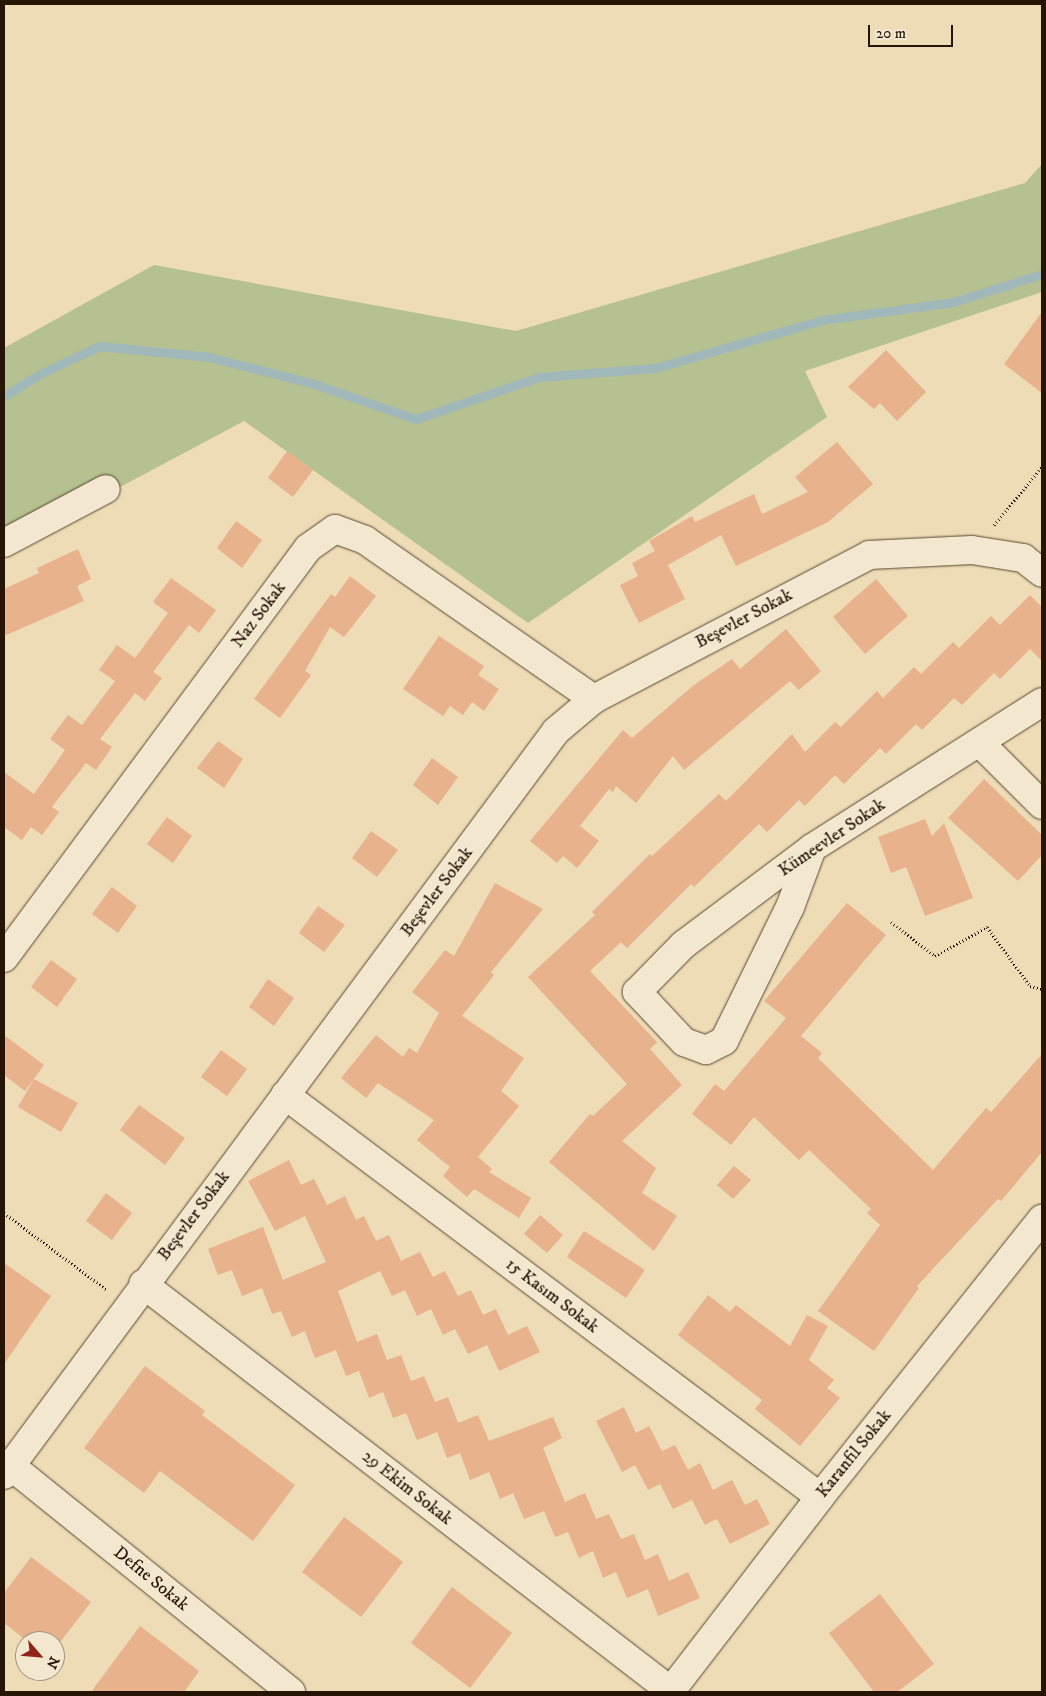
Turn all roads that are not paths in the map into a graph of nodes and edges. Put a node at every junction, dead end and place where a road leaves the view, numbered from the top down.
1 (106, 489) dead end
2 (4, 543) edge
3 (1037, 568) edge
4 (594, 699) junction
5 (1042, 702) edge
6 (980, 744) junction
7 (1042, 805) edge
8 (812, 848) junction
9 (4, 958) edge
10 (285, 1095) junction
11 (1042, 1219) edge
12 (135, 1295) junction
13 (8, 1470) edge
14 (820, 1497) junction
15 (291, 1692) edge
16 (670, 1692) edge

1 - 2 street
3 - 4 street, Beşevler Sokak
4 - 9 street, Naz Sokak
4 - 10 street, Beşevler Sokak
5 - 6 street, Kümeevler Sokak
6 - 7 street
6 - 8 street, Kümeevler Sokak
8 - 8 street, Kümeevler Sokak
10 - 12 street, Beşevler Sokak
10 - 14 street, 15 Kasım Sokak
11 - 14 street, Karanfil Sokak
12 - 13 street, Beşevler Sokak
12 - 16 street, 29 Ekim Sokak
13 - 15 street, Defne Sokak
14 - 16 street, Karanfil Sokak

